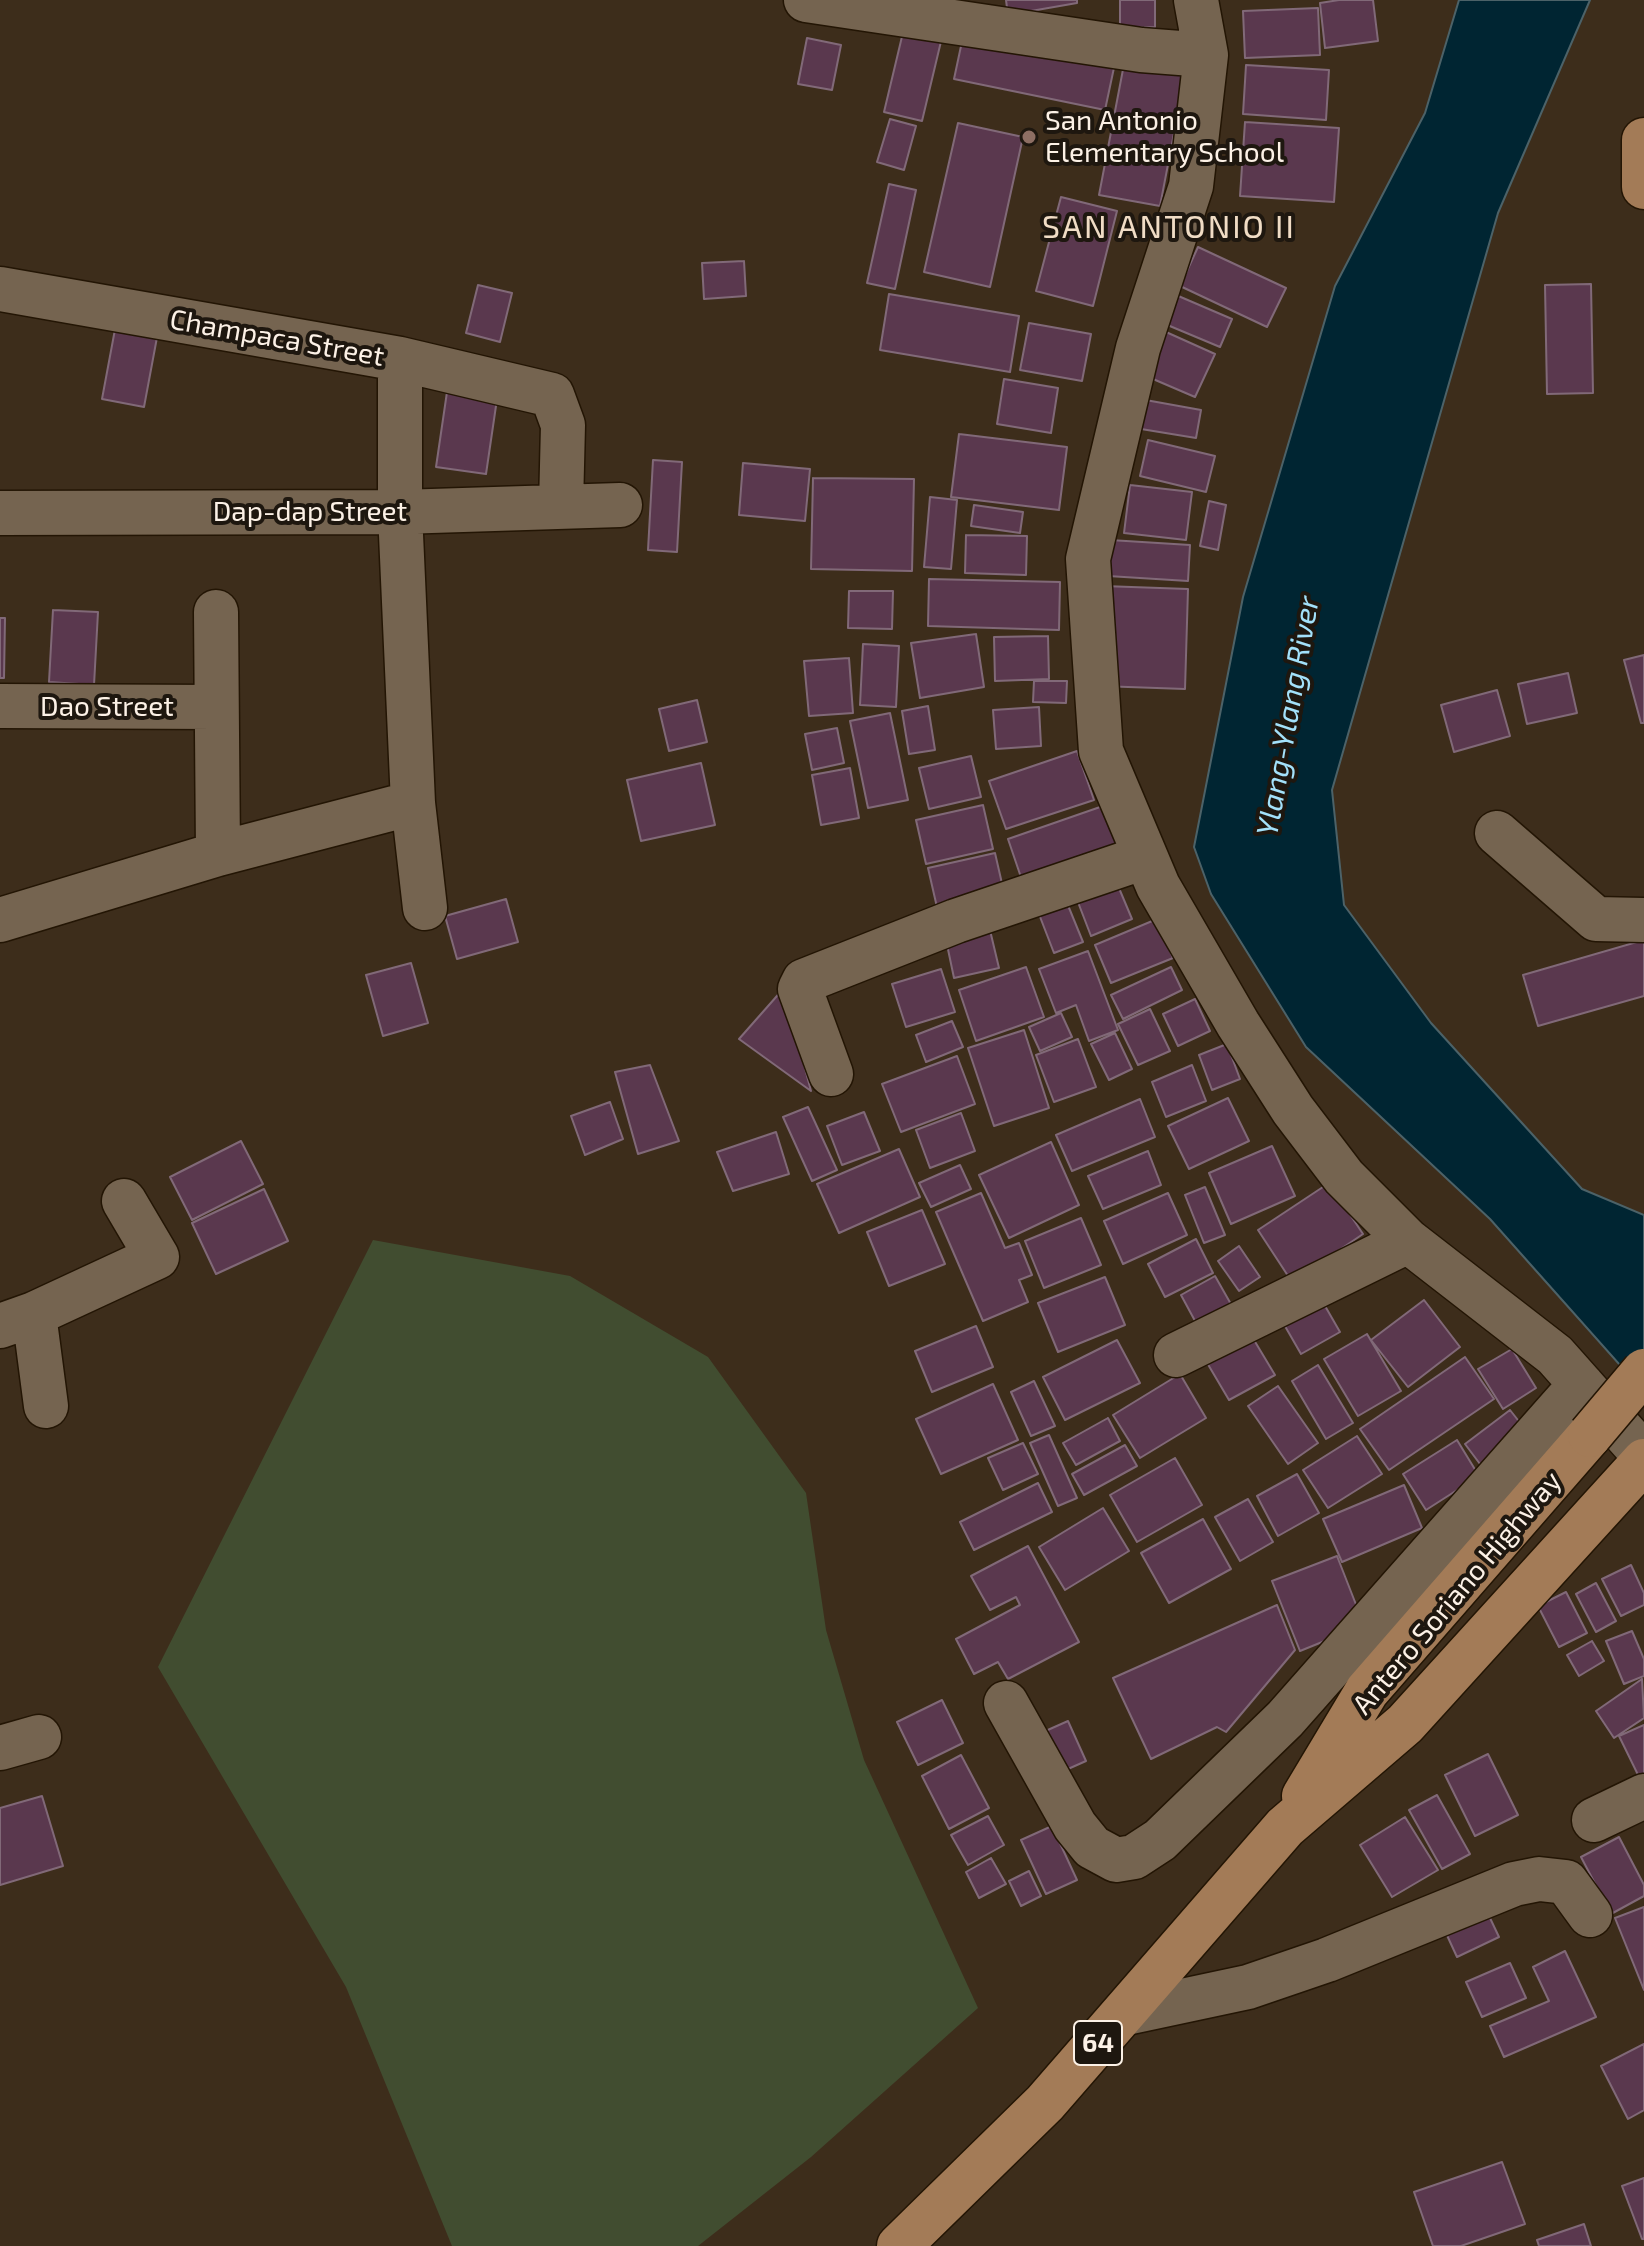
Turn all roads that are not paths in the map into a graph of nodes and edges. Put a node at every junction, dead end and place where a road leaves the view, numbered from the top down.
1 (806, 0) edge
2 (1196, 0) edge
3 (1206, 55) junction
4 (1644, 140) edge
5 (1644, 187) edge
6 (0, 289) edge
7 (400, 359) junction
8 (620, 505) dead end
9 (561, 506) junction
10 (400, 512) junction
11 (0, 513) edge
12 (216, 612) dead end
13 (0, 706) edge
14 (214, 707) junction
15 (413, 803) junction
16 (1497, 833) dead end
17 (218, 854) junction
18 (1145, 857) junction
19 (425, 908) dead end
20 (0, 920) edge
21 (1644, 920) edge
22 (831, 1074) dead end
23 (124, 1201) dead end
24 (1408, 1241) junction
25 (17, 1320) edge
26 (1176, 1355) dead end
27 (1644, 1371) edge
28 (1581, 1384) junction
29 (46, 1406) dead end
30 (1640, 1464) edge
31 (1006, 1703) dead end
32 (1644, 1796) edge
33 (1594, 1820) dead end
34 (1285, 1827) junction
35 (1590, 1915) dead end
36 (1126, 2013) junction
37 (912, 2240) edge

1 - 3 street
2 - 3 street
3 - 18 street
4 - 5 main road
6 - 7 street, Champaca Street
7 - 9 street, Champaca Street
7 - 10 street
8 - 9 street, Dap-dap Street
9 - 10 street, Dap-dap Street
10 - 11 street, Dap-dap Street
10 - 15 street
12 - 14 street, Dao Street
13 - 14 street, Dao Street
14 - 17 street, Dao Street
15 - 17 street
15 - 19 street
16 - 21 street
17 - 20 street
18 - 22 street
18 - 24 street
23 - 25 street
24 - 26 street
24 - 28 street
25 - 29 street
27 - 34 main road, Antero Soriano Highway / 64, bridge
28 - 30 street
28 - 31 street
30 - 34 main road, Antero Soriano Highway / 64
32 - 33 street
34 - 36 main road, Antero Soriano Highway / 64
35 - 36 street
36 - 37 main road, Antero Soriano Highway / 64

